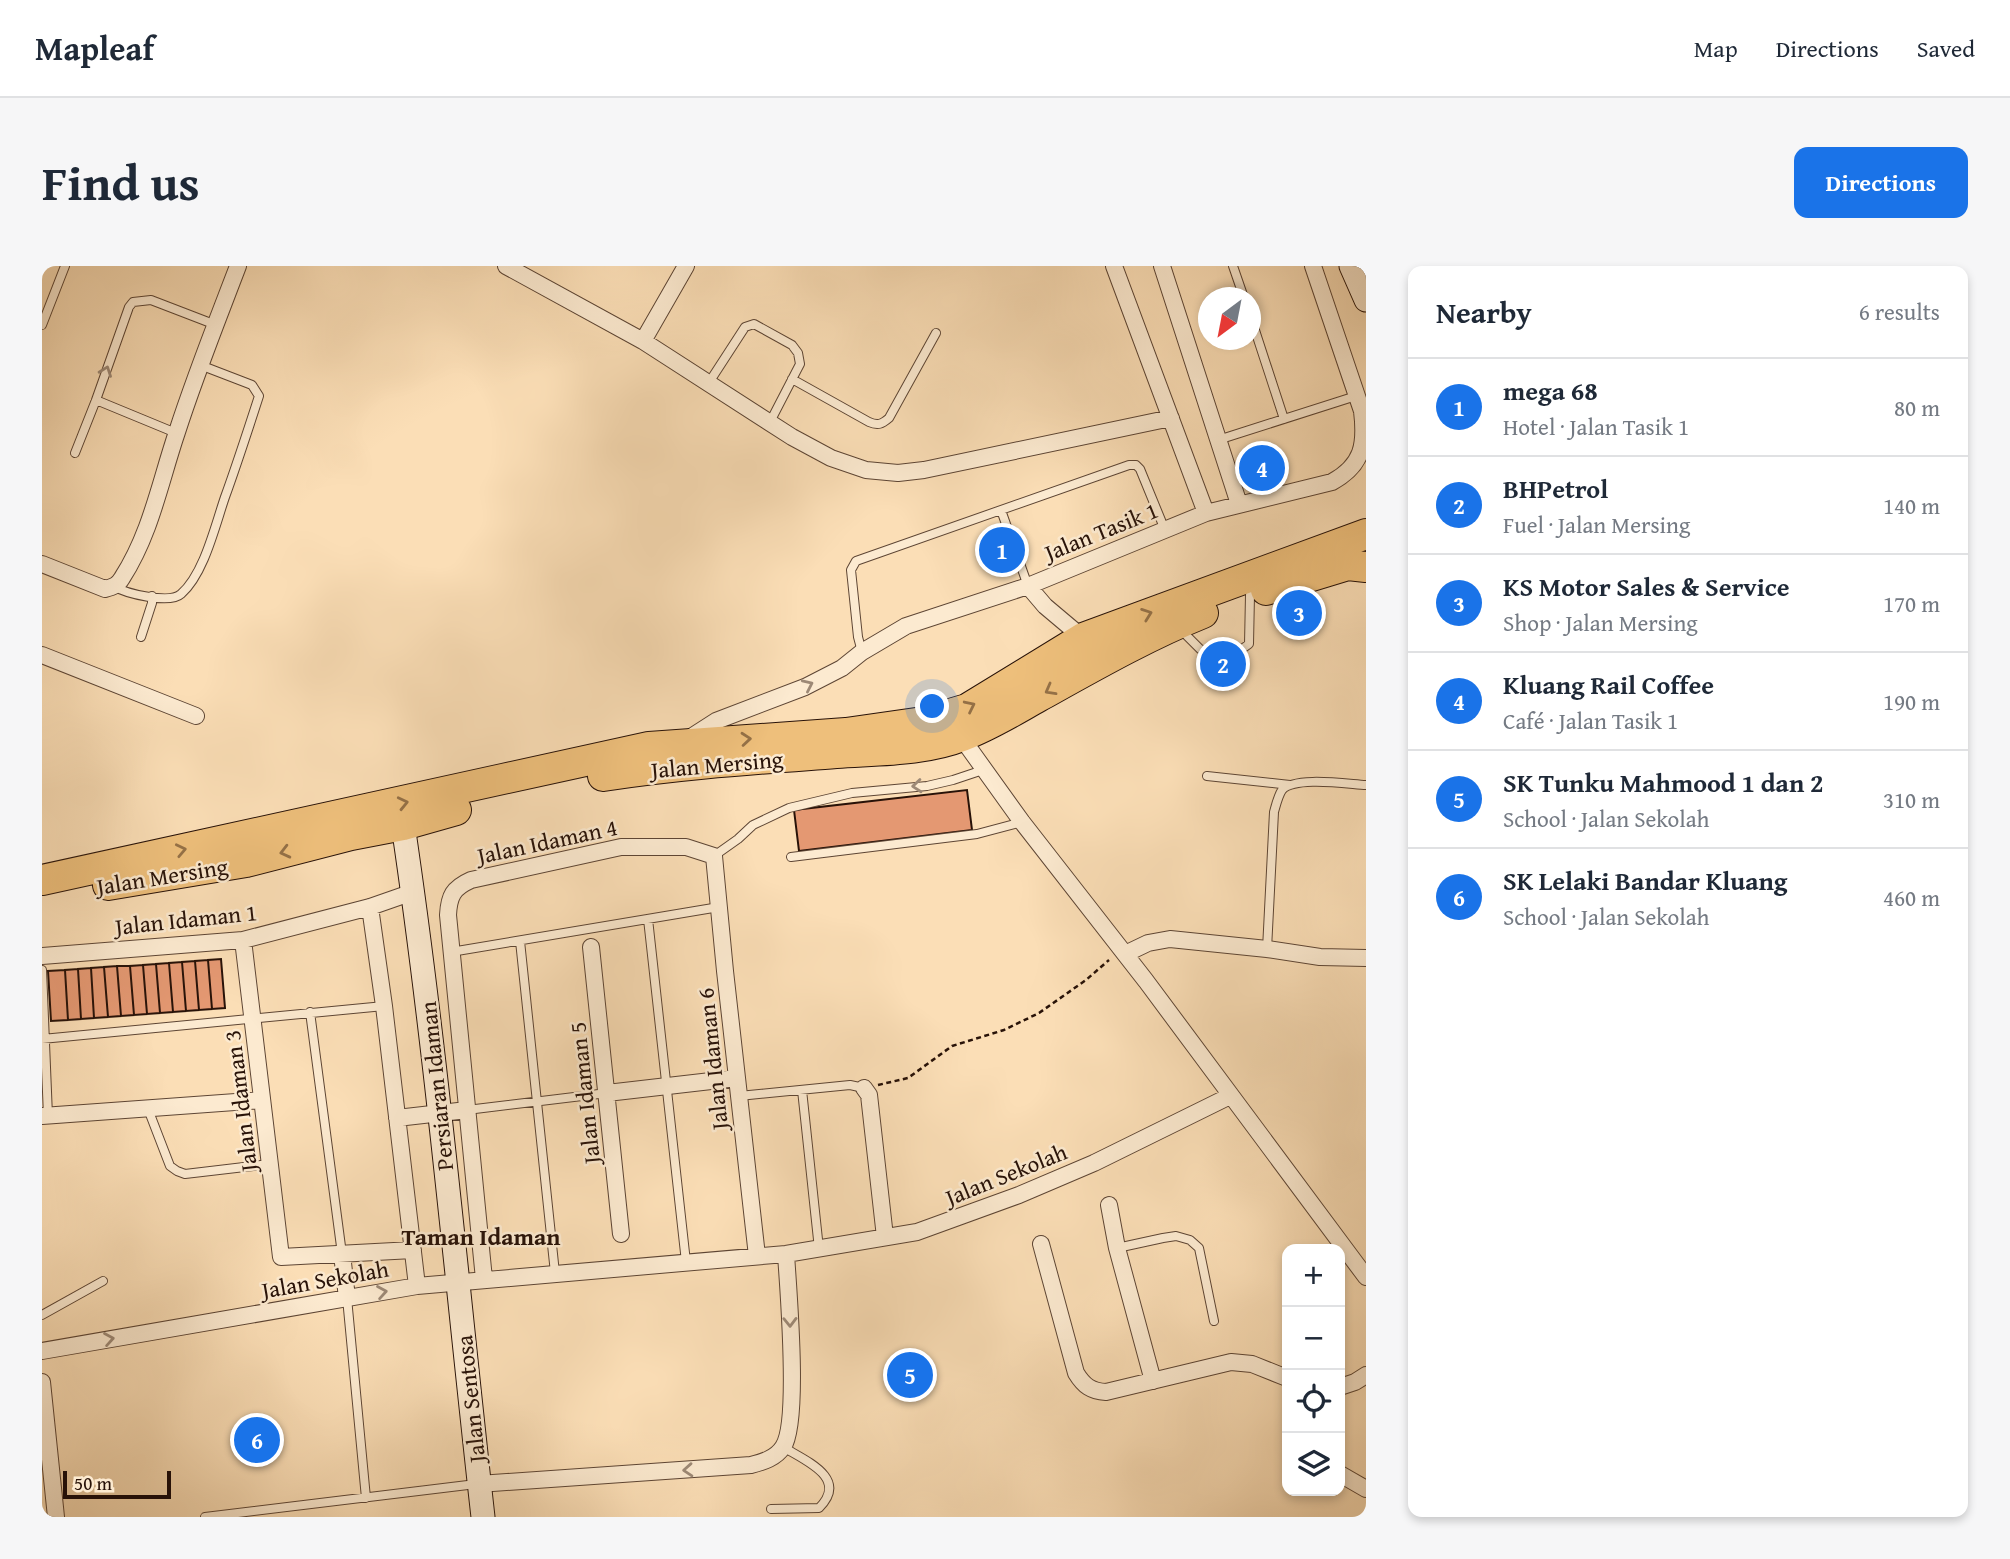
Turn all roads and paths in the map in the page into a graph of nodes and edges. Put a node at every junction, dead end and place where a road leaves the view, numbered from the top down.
1 (65, 266) edge
2 (238, 266) edge
3 (506, 266) edge
4 (686, 266) edge
5 (1115, 266) edge
6 (1162, 266) edge
7 (1233, 266) edge
8 (1313, 266) edge
9 (1351, 266) edge
10 (1240, 287) edge
11 (1366, 300) edge
12 (42, 325) edge
13 (216, 326) junction
14 (936, 333) dead end
15 (643, 341) junction
16 (1261, 349) edge
17 (200, 365) junction
18 (792, 379) junction
19 (708, 384) junction
20 (1356, 396) junction
21 (96, 400) junction
22 (1171, 418) junction
23 (1284, 419) junction
24 (770, 422) junction
25 (176, 433) junction
26 (1218, 440) junction
27 (75, 453) dead end
28 (1239, 505) junction
29 (1001, 510) junction
30 (1206, 513) junction
31 (1366, 515) edge
32 (1166, 530) junction
33 (1354, 538) edge
34 (42, 564) edge
35 (1302, 567) junction
36 (1366, 567) edge
37 (1366, 580) edge
38 (114, 586) junction
39 (1028, 586) junction
40 (1250, 595) junction
41 (152, 596) junction
42 (1176, 624) junction
43 (141, 637) dead end
44 (1083, 638) junction
45 (862, 652) junction
46 (42, 655) edge
47 (196, 716) dead end
48 (961, 737) junction
49 (680, 745) junction
50 (983, 770) junction
51 (1207, 776) dead end
52 (1290, 785) junction
53 (1366, 785) edge
54 (1021, 822) junction
55 (403, 825) junction
56 (351, 835) junction
57 (714, 856) junction
58 (792, 858) dead end
59 (42, 880) edge
60 (413, 892) junction
61 (42, 895) edge
62 (370, 906) junction
63 (719, 907) junction
64 (648, 919) junction
65 (243, 940) junction
66 (520, 941) junction
67 (591, 947) dead end
68 (1267, 949) junction
69 (1122, 950) junction
70 (452, 952) junction
71 (42, 956) edge
72 (1366, 958) edge
73 (42, 970) edge
74 (384, 1006) junction
75 (310, 1013) junction
76 (253, 1019) junction
77 (43, 1039) edge
78 (737, 1078) junction
79 (667, 1086) junction
80 (864, 1088) junction
81 (802, 1090) junction
82 (607, 1093) junction
83 (738, 1096) junction
84 (1230, 1096) junction
85 (262, 1100) junction
86 (537, 1101) junction
87 (148, 1109) junction
88 (467, 1110) junction
89 (441, 1113) junction
90 (45, 1116) edge
91 (397, 1118) junction
92 (270, 1164) junction
93 (1109, 1205) dead end
94 (621, 1234) dead end
95 (885, 1237) junction
96 (1041, 1244) dead end
97 (1117, 1248) junction
98 (413, 1250) junction
99 (819, 1250) junction
100 (342, 1254) junction
101 (786, 1254) junction
102 (757, 1256) junction
103 (686, 1262) junction
104 (555, 1273) junction
105 (1366, 1277) edge
106 (484, 1279) junction
107 (103, 1281) dead end
108 (456, 1281) junction
109 (417, 1286) junction
110 (347, 1298) junction
111 (42, 1315) edge
112 (1214, 1321) dead end
113 (42, 1351) edge
114 (1366, 1375) edge
115 (1282, 1376) edge
116 (1153, 1381) junction
117 (42, 1382) edge
118 (1345, 1385) edge
119 (783, 1447) junction
120 (1345, 1477) edge
121 (479, 1484) junction
122 (1366, 1489) edge
123 (366, 1498) junction
124 (771, 1509) dead end
125 (56, 1517) edge
126 (205, 1517) edge
127 (483, 1517) edge

1 - 12 lane
2 - 13 street
3 - 15 street
4 - 15 street
5 - 22 street
6 - 26 street
7 - 10 lane
8 - 20 street, Jalan Tasik 1
9 - 11 street
13 - 17 street
21 -> 13 lane
14 - 18 lane
15 - 19 street
16 - 23 lane
17 - 25 street
17 - 41 lane
18 - 19 lane
18 - 24 lane
19 - 24 street
20 - 23 lane
20 - 28 street, Jalan Tasik 1
21 - 25 lane
21 - 27 lane
22 - 24 street
22 - 30 street
23 - 26 lane
25 - 38 street
26 - 28 street
28 - 30 street, Jalan Tasik 1
29 - 32 lane
29 - 39 lane
29 - 45 lane
30 - 32 street, Jalan Tasik 1
31 - 33 highway
32 - 39 street, Jalan Tasik 1
33 - 35 highway, Jalan Mersing
34 - 38 street
35 - 36 highway, Jalan Mersing
35 - 37 highway
35 - 40 highway, Jalan Mersing
44 -> 35 highway
38 - 41 lane
39 - 44 street
39 - 45 street, Jalan Tasik 1
40 - 42 highway, Jalan Mersing
40 - 42 lane
41 - 43 lane
42 -> 48 highway, Jalan Mersing
49 -> 44 highway
49 -> 45 street, Jalan Tasik 1
46 - 47 street
48 - 50 street
48 - 55 highway, Jalan Mersing
59 -> 49 highway
50 - 54 street
50 -> 57 lane
51 - 52 lane
52 - 53 lane
52 - 68 lane
54 - 58 lane
54 - 69 street
55 - 56 highway, Jalan Mersing
55 - 60 street, Persiaran Idaman
56 - 60 street, Persiaran Idaman
56 -> 61 highway, Jalan Mersing
57 - 63 street, Jalan Idaman 6
57 - 70 street, Jalan Idaman 4
60 - 62 street, Jalan Idaman 1
60 - 89 street, Persiaran Idaman
62 - 65 street, Jalan Idaman 1
62 - 74 street
63 - 64 lane
63 - 78 street, Jalan Idaman 6
64 - 66 lane
64 - 79 lane
65 - 71 street, Jalan Idaman 1
65 - 76 street, Jalan Idaman 3
66 - 70 lane
66 - 86 lane
67 - 82 street, Jalan Idaman 5
68 - 69 street
68 - 72 street
69 - 80 path
69 - 84 street
70 - 88 street
73 - 77 lane
74 - 75 lane
74 - 91 street
75 - 76 lane
75 - 100 lane
76 - 77 lane
76 - 85 street, Jalan Idaman 3
77 - 90 lane
78 - 79 street
78 - 83 street, Jalan Idaman 6
79 - 82 street
79 - 103 lane
80 - 81 lane
80 - 95 street
81 - 83 lane
81 - 99 lane
82 - 86 lane
82 - 94 street, Jalan Idaman 5
83 - 102 street, Jalan Idaman 6
84 - 95 street, Jalan Sekolah
84 - 105 street
85 - 87 street
85 - 92 street, Jalan Idaman 3
86 - 88 lane
86 - 104 lane
87 - 90 street
87 - 92 lane
88 - 89 street
88 - 106 street
89 - 91 street
89 - 108 street, Persiaran Idaman
91 - 98 street
92 - 100 street, Jalan Idaman 3
93 - 97 street
95 - 99 street, Jalan Sekolah
96 - 116 street
97 - 112 lane
97 - 116 street
98 - 100 street
98 - 109 street
99 - 101 street, Jalan Sekolah
100 - 110 street
101 - 102 street, Jalan Sekolah
101 -> 119 street
102 - 103 street, Jalan Sekolah
103 - 104 street, Jalan Sekolah
104 - 106 street, Jalan Sekolah
106 - 108 street, Jalan Sekolah
107 - 111 lane
108 - 109 street, Jalan Sekolah
108 - 121 street, Jalan Sentosa
110 -> 109 street, Jalan Sekolah
113 -> 110 street, Jalan Sekolah
110 - 123 lane
114 - 118 street
115 - 116 street
117 - 125 street
119 -> 121 street
119 - 124 lane
120 - 122 street
121 - 123 lane
121 - 127 street, Jalan Sentosa
123 - 126 lane

